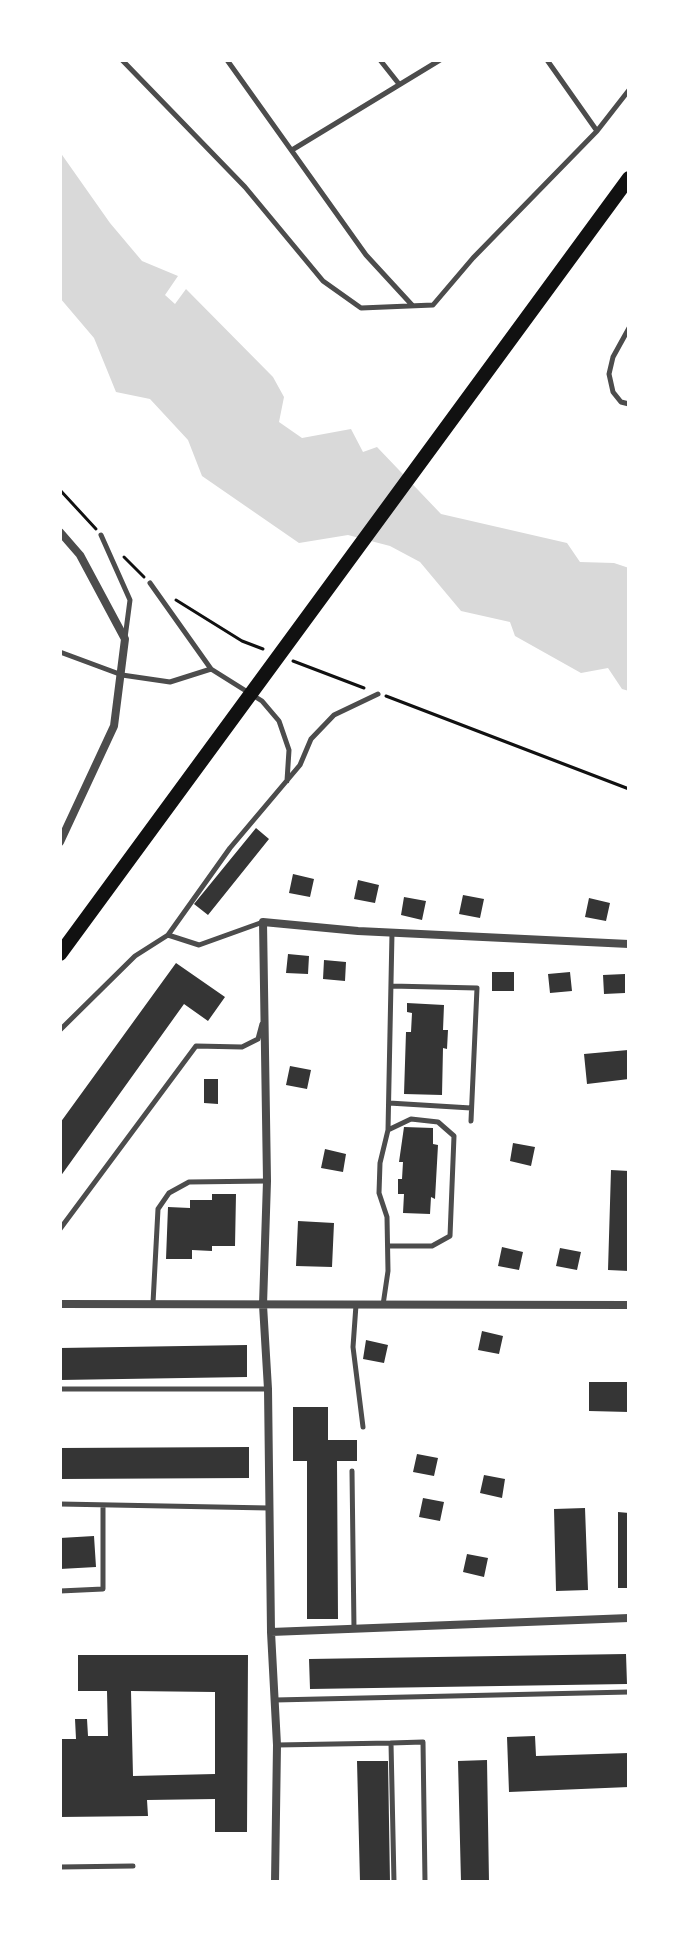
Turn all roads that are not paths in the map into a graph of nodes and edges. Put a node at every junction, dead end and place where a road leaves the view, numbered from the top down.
1 (122, 60) edge
2 (227, 60) edge
3 (380, 60) edge
4 (440, 60) edge
5 (547, 60) edge
6 (399, 84) junction
7 (629, 90) edge
8 (597, 131) junction
9 (292, 150) junction
10 (629, 178) edge
11 (413, 306) junction
12 (629, 328) edge
13 (629, 404) edge
14 (60, 532) edge
15 (101, 535) road end
16 (150, 583) road end
17 (125, 639) junction
18 (60, 652) edge
19 (211, 669) junction
20 (122, 675) junction
21 (378, 694) road end
22 (287, 782) junction
23 (60, 842) edge
24 (263, 922) junction
25 (392, 933) junction
26 (168, 935) junction
27 (629, 944) edge
28 (60, 954) edge
29 (391, 986) junction
30 (264, 1016) junction
31 (60, 1030) edge
32 (388, 1103) junction
33 (471, 1108) junction
34 (471, 1121) dead end
35 (388, 1130) junction
36 (267, 1181) junction
37 (60, 1229) edge
38 (388, 1246) junction
39 (153, 1303) junction
40 (60, 1304) edge
41 (263, 1305) junction
42 (356, 1305) junction
43 (629, 1305) edge
44 (383, 1306) junction
45 (60, 1389) edge
46 (268, 1389) junction
47 (363, 1427) dead end
48 (352, 1471) dead end
49 (60, 1504) edge
50 (103, 1505) junction
51 (269, 1508) junction
52 (60, 1591) edge
53 (629, 1618) edge
54 (354, 1629) junction
55 (271, 1632) junction
56 (629, 1692) edge
57 (275, 1700) junction
58 (391, 1743) junction
59 (277, 1745) junction
60 (133, 1866) dead end
61 (60, 1867) edge
62 (275, 1882) edge
63 (394, 1882) edge
64 (425, 1882) edge

1 - 11 lane
2 - 9 lane
3 - 6 lane
4 - 6 lane
5 - 8 lane
6 - 9 lane
7 - 8 lane
8 - 11 lane
9 - 11 lane
10 - 28 main road
12 - 13 lane
14 - 17 street
15 - 17 lane
16 - 19 lane
17 - 20 street
18 - 20 lane
19 - 20 lane
19 - 22 lane
20 - 23 street
21 - 22 lane
22 - 26 lane
24 - 25 street
24 - 26 lane
24 - 30 street
25 - 27 street
25 - 29 lane
26 - 31 lane
29 - 32 lane
29 - 33 lane
30 - 36 street
30 - 37 lane
32 - 33 lane
32 - 35 lane
33 - 34 lane
35 - 38 lane
35 - 38 lane
36 - 39 lane
36 - 41 street
38 - 44 lane
39 - 40 street
39 - 41 street
41 - 42 street
41 - 46 street
42 - 44 street
42 - 47 lane
43 - 44 street
45 - 46 lane
46 - 51 street
48 - 54 lane
49 - 50 lane
50 - 51 lane
50 - 52 lane
51 - 55 street
53 - 54 street
54 - 55 street
55 - 57 street
56 - 57 lane
57 - 59 street
58 - 59 lane
58 - 63 lane
58 - 64 lane
59 - 62 street
60 - 61 lane

